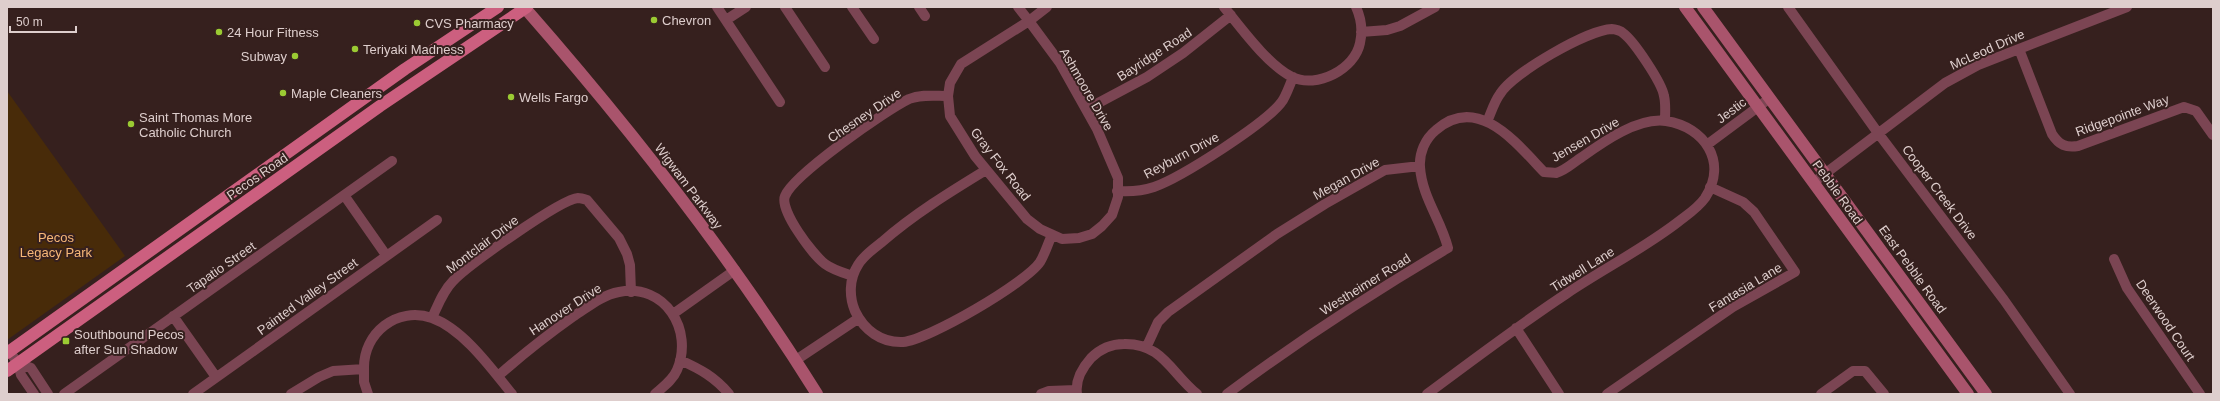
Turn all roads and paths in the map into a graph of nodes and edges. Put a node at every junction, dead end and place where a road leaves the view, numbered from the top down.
1 (498, 7) edge
2 (525, 7) edge
3 (717, 7) edge
4 (746, 7) edge
5 (785, 7) edge
6 (852, 7) edge
7 (919, 7) edge
8 (1018, 7) edge
9 (1047, 7) edge
10 (1224, 7) edge
11 (1356, 7) edge
12 (1435, 7) edge
13 (1685, 7) edge
14 (1703, 7) edge
15 (1788, 7) edge
16 (2127, 7) edge
17 (1231, 15) junction
18 (925, 16) dead end
19 (726, 20) junction
20 (1029, 21) junction
21 (1361, 32) junction
22 (874, 39) dead end
23 (2019, 49) junction
24 (825, 67) dead end
25 (1293, 77) junction
26 (948, 96) junction
27 (1770, 98) junction
28 (780, 102) dead end
29 (1758, 106) junction
30 (1087, 109) junction
31 (1665, 121) junction
32 (1487, 122) junction
33 (1878, 133) junction
34 (2213, 135) edge
35 (1708, 144) junction
36 (392, 161) dead end
37 (1420, 166) junction
38 (986, 170) junction
39 (1825, 173) junction
40 (253, 178) junction
41 (1814, 182) junction
42 (1710, 187) junction
43 (262, 190) junction
44 (1118, 191) junction
45 (344, 195) junction
46 (437, 220) dead end
47 (1052, 234) junction
48 (386, 255) junction
49 (2114, 259) dead end
50 (734, 270) junction
51 (853, 276) junction
52 (631, 292) junction
53 (673, 314) junction
54 (173, 316) junction
55 (432, 318) junction
56 (859, 318) junction
57 (1516, 328) junction
58 (1146, 348) junction
59 (8, 352) edge
60 (680, 360) junction
61 (796, 360) junction
62 (18, 364) junction
63 (364, 369) junction
64 (7, 371) edge
65 (498, 376) junction
66 (216, 377) junction
67 (1077, 392) edge
68 (34, 394) edge
69 (48, 394) edge
70 (64, 394) edge
71 (193, 394) edge
72 (291, 394) edge
73 (368, 394) edge
74 (512, 394) edge
75 (654, 394) edge
76 (729, 394) edge
77 (817, 394) edge
78 (1041, 394) edge
79 (1197, 394) edge
80 (1227, 394) edge
81 (1427, 394) edge
82 (1559, 394) edge
83 (1606, 394) edge
84 (1821, 394) edge
85 (1884, 394) edge
86 (1968, 394) edge
87 (1986, 394) edge
88 (2070, 394) edge
89 (2200, 394) edge

1 - 40 main road, Pecos Road
2 - 43 main road, Pecos Road
2 - 50 main road, Wigwam Parkway
3 - 19 street
4 - 19 street
5 - 24 street
6 - 22 street
7 - 18 street
8 - 20 street, Ashmoore Drive
9 - 20 street
10 - 17 street
11 - 21 street
12 - 21 street
13 - 29 main road, Pebble Road
14 - 27 main road, East Pebble Road
15 - 33 street, Cooper Creek Drive
16 - 23 street, McLeod Drive
17 - 25 street
17 - 30 street, Bayridge Road
19 - 28 street
20 - 26 street
20 - 30 street, Ashmoore Drive
21 - 25 street
23 - 33 street, McLeod Drive
23 - 34 street, Ridgepointe Way
25 - 44 street, Reyburn Drive
26 - 38 street, Gray Fox Road
26 - 51 street, Chesney Drive
27 - 29 street, Jestic
27 - 39 main road, East Pebble Road
29 - 35 street, Jestic
29 - 41 main road, Pebble Road
30 - 44 street, Ashmoore Drive
31 - 32 street, Jensen Drive
31 - 32 street
31 - 35 street, Jensen Drive
32 - 37 street
33 - 39 street, McLeod Drive
33 - 88 street, Cooper Creek Drive
35 - 42 street, Tidwell Lane
36 - 45 street, Tapatio Street
37 - 58 street, Megan Drive
37 - 80 street, Westheimer Road
38 - 47 street, Gray Fox Road
38 - 51 street
39 - 41 street, McLeod Drive
39 - 87 main road, East Pebble Road
40 - 43 main road
40 - 59 main road, Pecos Road
41 - 86 main road, Pebble Road
42 - 57 street, Tidwell Lane
42 - 83 street, Fantasia Lane
43 - 62 main road, Pecos Road
44 - 47 street
45 - 48 street
45 - 54 street, Tapatio Street
46 - 48 street, Painted Valley Street
47 - 56 street
48 - 66 street, Painted Valley Street
49 - 89 street, Deerwood Court
50 - 53 street
50 - 61 main road, Wigwam Parkway
51 - 56 street
52 - 53 street, Hanover Drive
52 - 55 street, Montclair Drive
52 - 65 street, Hanover Drive
53 - 60 street
54 - 66 street
54 - 70 street, Tapatio Street
55 - 63 street
55 - 65 street
56 - 61 street
57 - 81 street, Tidwell Lane
57 - 82 street
58 - 67 street
58 - 79 street
59 - 62 street
60 - 75 street
60 - 76 street
61 - 77 main road, Wigwam Parkway
62 - 64 main road, Pecos Road
62 - 68 street
62 - 69 street
63 - 72 street
63 - 73 street
65 - 74 street
66 - 71 street, Painted Valley Street
67 - 78 street
84 - 85 street

